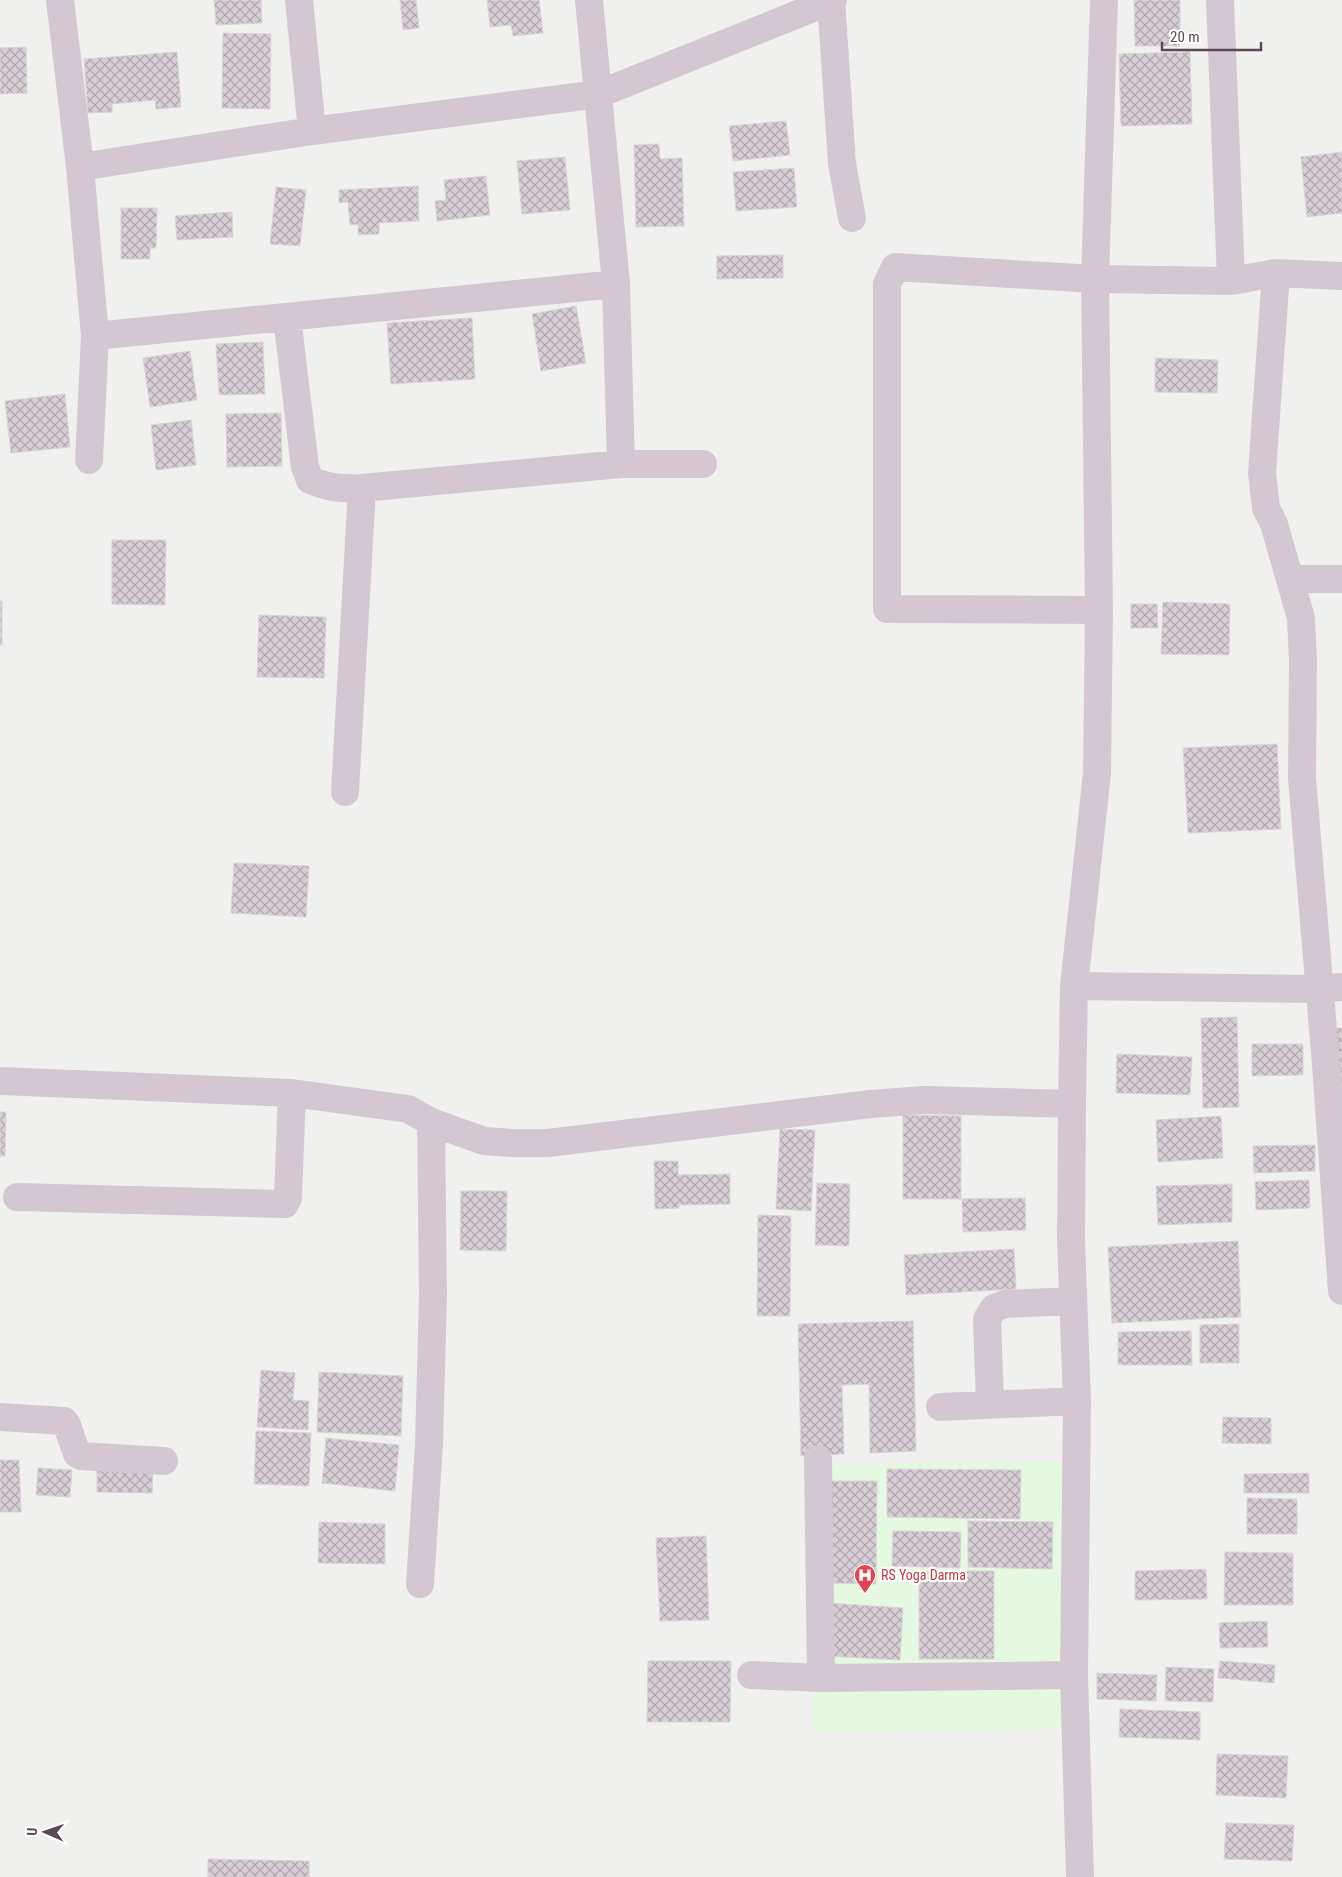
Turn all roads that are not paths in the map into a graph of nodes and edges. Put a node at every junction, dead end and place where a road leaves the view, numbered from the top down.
1 (60, 0) edge
2 (299, 0) edge
3 (589, 0) edge
4 (832, 0) edge
5 (1104, 0) edge
6 (1220, 0) edge
7 (599, 94) junction
8 (312, 132) junction
9 (80, 167) junction
10 (852, 218) dead end
11 (1276, 273) junction
12 (1342, 276) edge
13 (1095, 279) junction
14 (1231, 280) junction
15 (616, 284) junction
16 (288, 317) junction
17 (96, 336) junction
18 (90, 460) dead end
19 (621, 464) junction
20 (703, 464) dead end
21 (362, 488) junction
22 (1291, 579) junction
23 (1342, 579) edge
24 (1100, 610) junction
25 (344, 792) dead end
26 (1074, 986) junction
27 (1330, 988) edge
28 (0, 1081) edge
29 (292, 1093) junction
30 (1072, 1104) junction
31 (431, 1122) junction
32 (17, 1197) dead end
33 (1342, 1291) edge
34 (1072, 1301) junction
35 (1077, 1401) junction
36 (990, 1404) junction
37 (940, 1406) dead end
38 (0, 1417) edge
39 (818, 1459) dead end
40 (164, 1461) dead end
41 (420, 1584) dead end
42 (751, 1675) dead end
43 (1074, 1675) junction
44 (821, 1678) junction
45 (1080, 1877) edge

1 - 9 street
2 - 8 street
3 - 7 street
4 - 7 street
4 - 10 street
5 - 13 street
6 - 14 street
7 - 8 street
7 - 15 street
8 - 9 street
9 - 17 street
11 - 12 street
11 - 14 street
11 - 22 street
13 - 14 street
13 - 24 street
13 - 24 street
15 - 16 street
15 - 19 street
16 - 17 street
16 - 21 street
17 - 18 street
19 - 20 street
19 - 21 street
21 - 25 street
22 - 23 street
22 - 27 street
24 - 26 street
26 - 27 street
26 - 30 street
27 - 33 street
28 - 29 street
29 - 31 street
29 - 32 street
30 - 31 street
30 - 34 street
31 - 41 street
34 - 35 street
34 - 36 street
35 - 36 street
35 - 43 street
36 - 37 street
38 - 40 street
39 - 44 street
42 - 44 street
43 - 44 street
43 - 45 street

